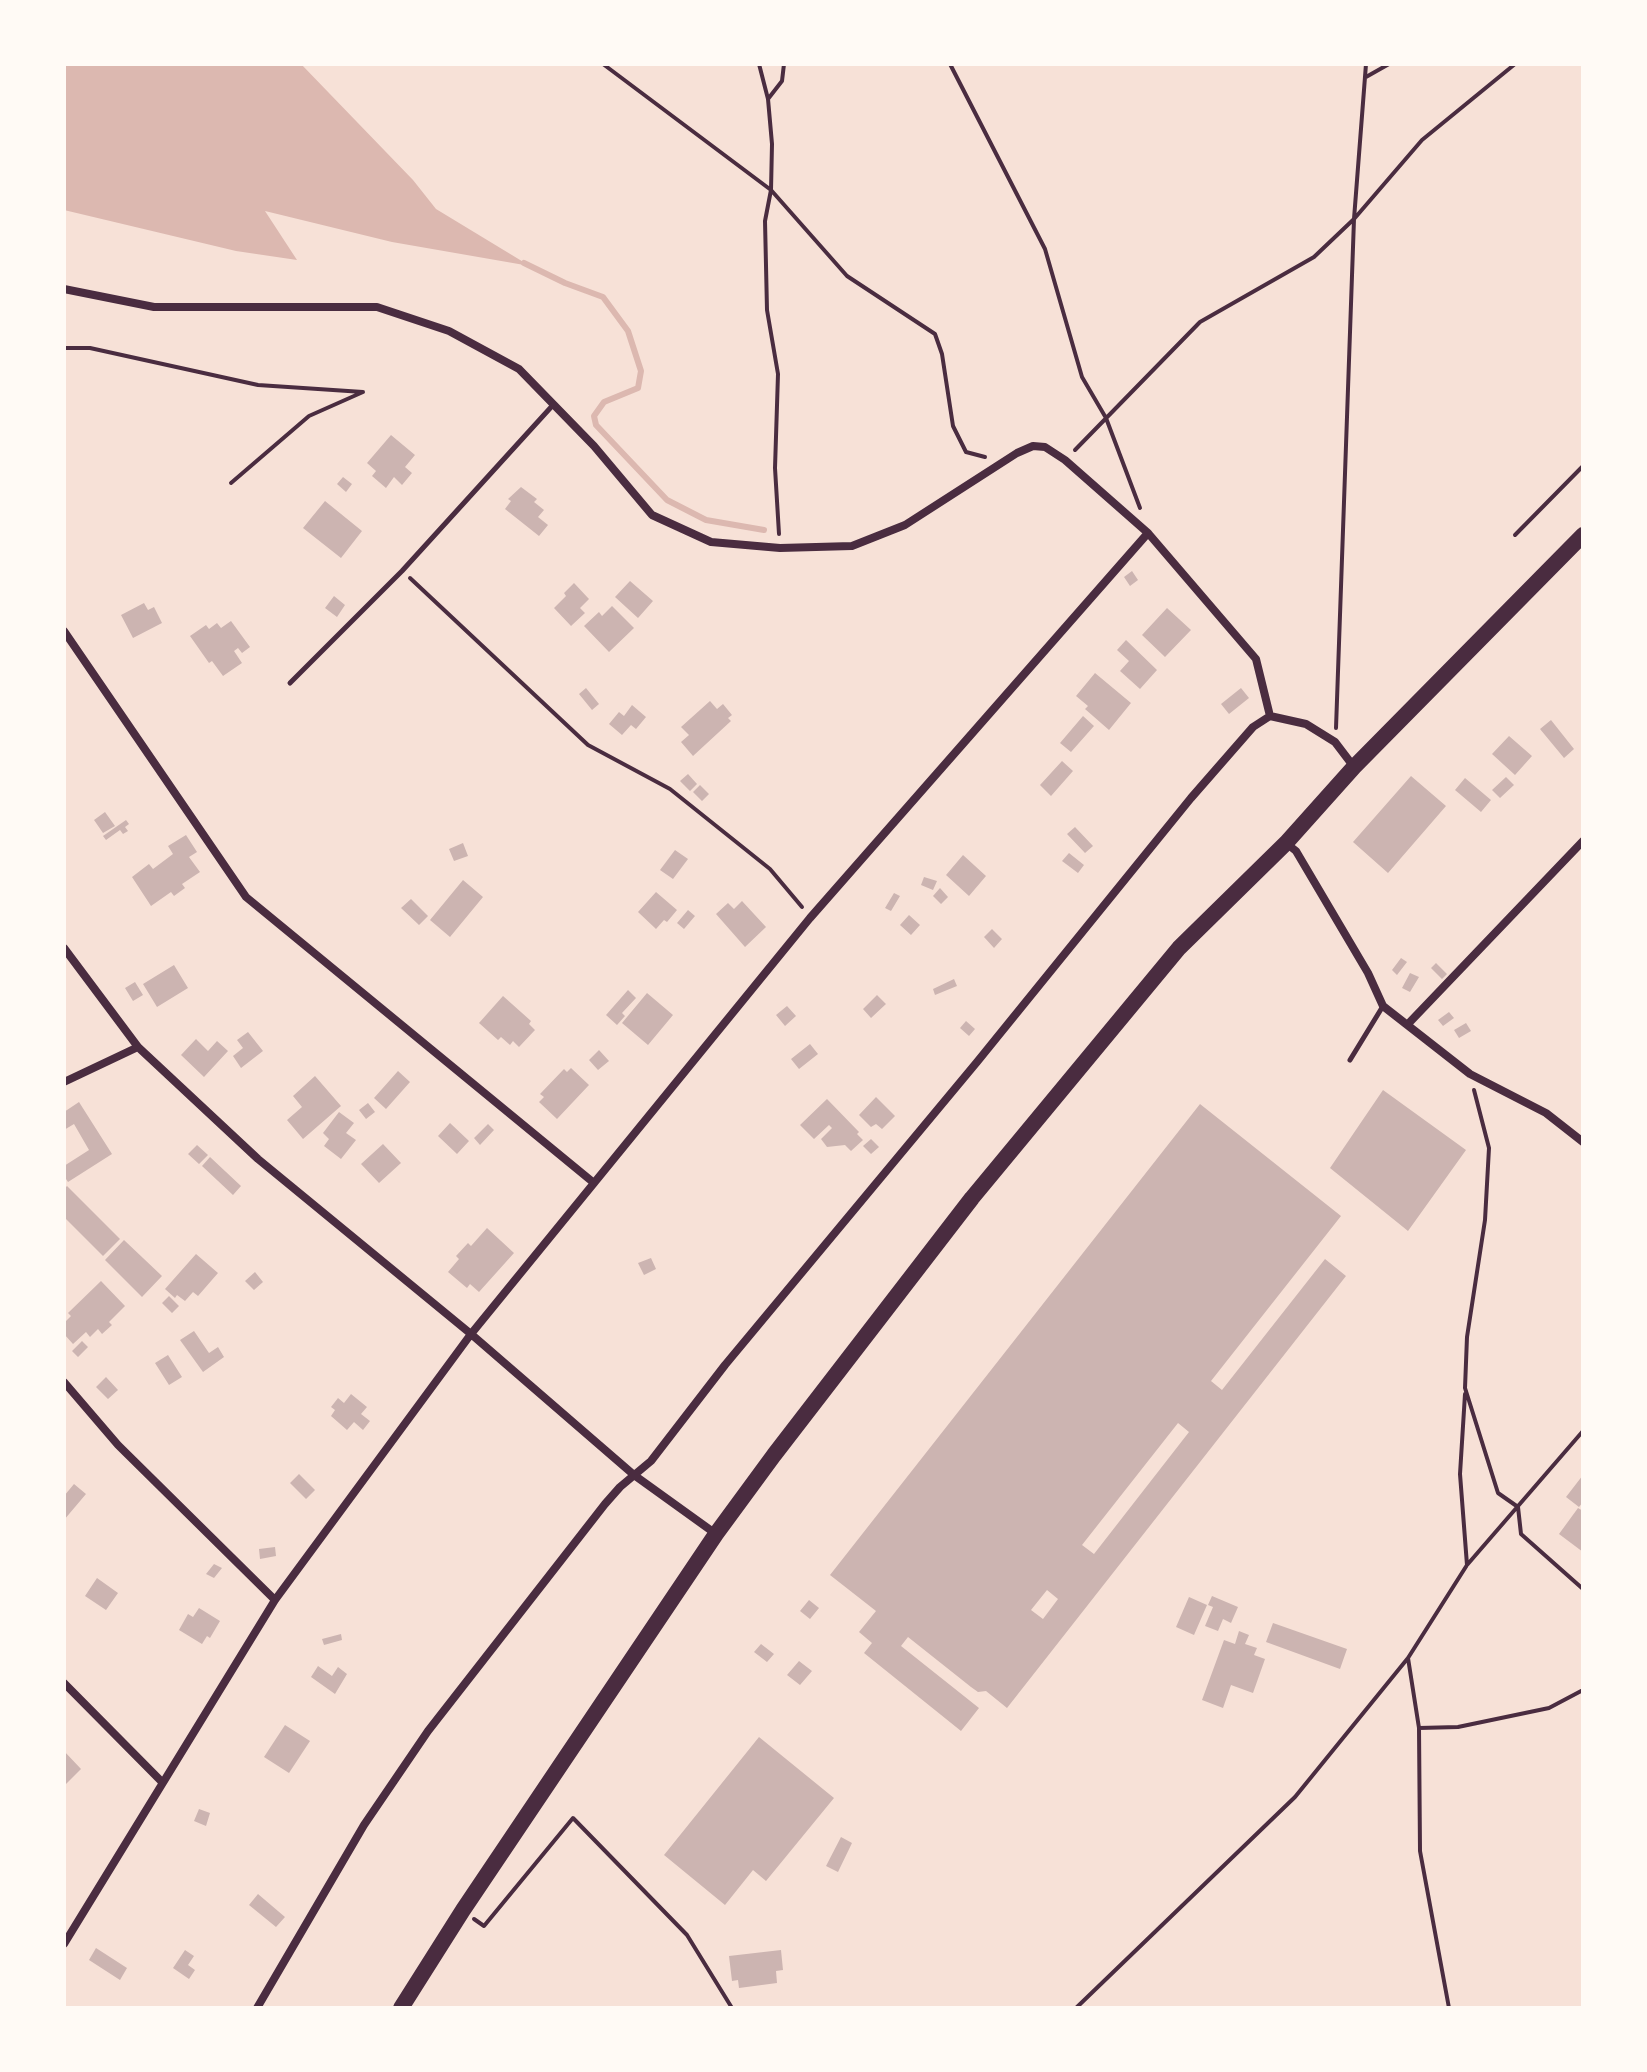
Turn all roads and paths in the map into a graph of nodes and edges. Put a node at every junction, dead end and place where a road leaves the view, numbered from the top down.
1 (603, 64) edge
2 (759, 64) edge
3 (784, 64) edge
4 (950, 64) edge
5 (1366, 64) edge
6 (1389, 64) edge
7 (1515, 64) edge
8 (1366, 77) junction
9 (768, 99) junction
10 (771, 190) junction
11 (1354, 219) junction
12 (64, 289) edge
13 (64, 348) edge
14 (553, 404) junction
15 (1106, 418) junction
16 (995, 454) dead end
17 (1065, 460) junction
18 (1583, 466) edge
19 (231, 483) dead end
20 (1148, 533) junction
21 (1515, 535) dead end
22 (1583, 535) edge
23 (780, 548) junction
24 (402, 571) junction
25 (64, 631) edge
26 (290, 683) dead end
27 (1270, 716) junction
28 (1335, 742) junction
29 (1354, 767) junction
30 (1583, 841) edge
31 (1286, 843) junction
32 (810, 918) junction
33 (64, 948) edge
34 (1383, 1006) junction
35 (1408, 1024) junction
36 (138, 1047) junction
37 (1350, 1060) dead end
38 (1470, 1074) junction
39 (64, 1082) edge
40 (1583, 1142) edge
41 (594, 1183) junction
42 (471, 1334) junction
43 (64, 1382) edge
44 (1465, 1388) junction
45 (1583, 1431) edge
46 (634, 1475) junction
47 (1518, 1507) junction
48 (716, 1534) junction
49 (1467, 1565) junction
50 (1583, 1589) edge
51 (275, 1600) junction
52 (1408, 1658) junction
53 (64, 1683) edge
54 (1583, 1690) edge
55 (1419, 1728) junction
56 (162, 1782) junction
57 (463, 1910) junction
58 (64, 1944) edge
59 (257, 2008) edge
60 (401, 2008) edge
61 (732, 2008) edge
62 (1076, 2008) edge
63 (1449, 2008) edge

1 - 10 path
2 - 9 path
3 - 9 path
4 - 15 path
5 - 8 path
6 - 8 path
7 - 11 path
8 - 11 path
9 - 10 path
10 - 16 path
10 - 23 path
11 - 15 path
11 - 28 path
12 - 14 street
13 - 19 path
14 - 23 street
14 - 24 lane
15 - 17 path
15 - 20 path
17 - 20 street
17 - 23 street
18 - 21 path
20 - 27 street
20 - 32 street
22 - 29 main road
24 - 26 lane
24 - 32 path
25 - 41 street
27 - 28 street
27 - 46 street
28 - 29 street
29 - 31 main road
30 - 35 street
31 - 34 street
31 - 48 main road
32 - 41 street
33 - 36 street
34 - 35 street
34 - 37 lane
35 - 38 street
36 - 39 street
36 - 42 street
38 - 40 street
38 - 44 path
41 - 42 street
42 - 46 street
42 - 51 street
43 - 51 street
44 - 47 path
44 - 49 path
45 - 47 path
46 - 48 street
46 - 59 street
47 - 49 path
47 - 50 path
48 - 57 main road
49 - 52 path
51 - 56 street
52 - 55 path
52 - 62 path
53 - 56 street
54 - 55 path
55 - 63 path
56 - 58 street
57 - 60 main road
57 - 61 path

